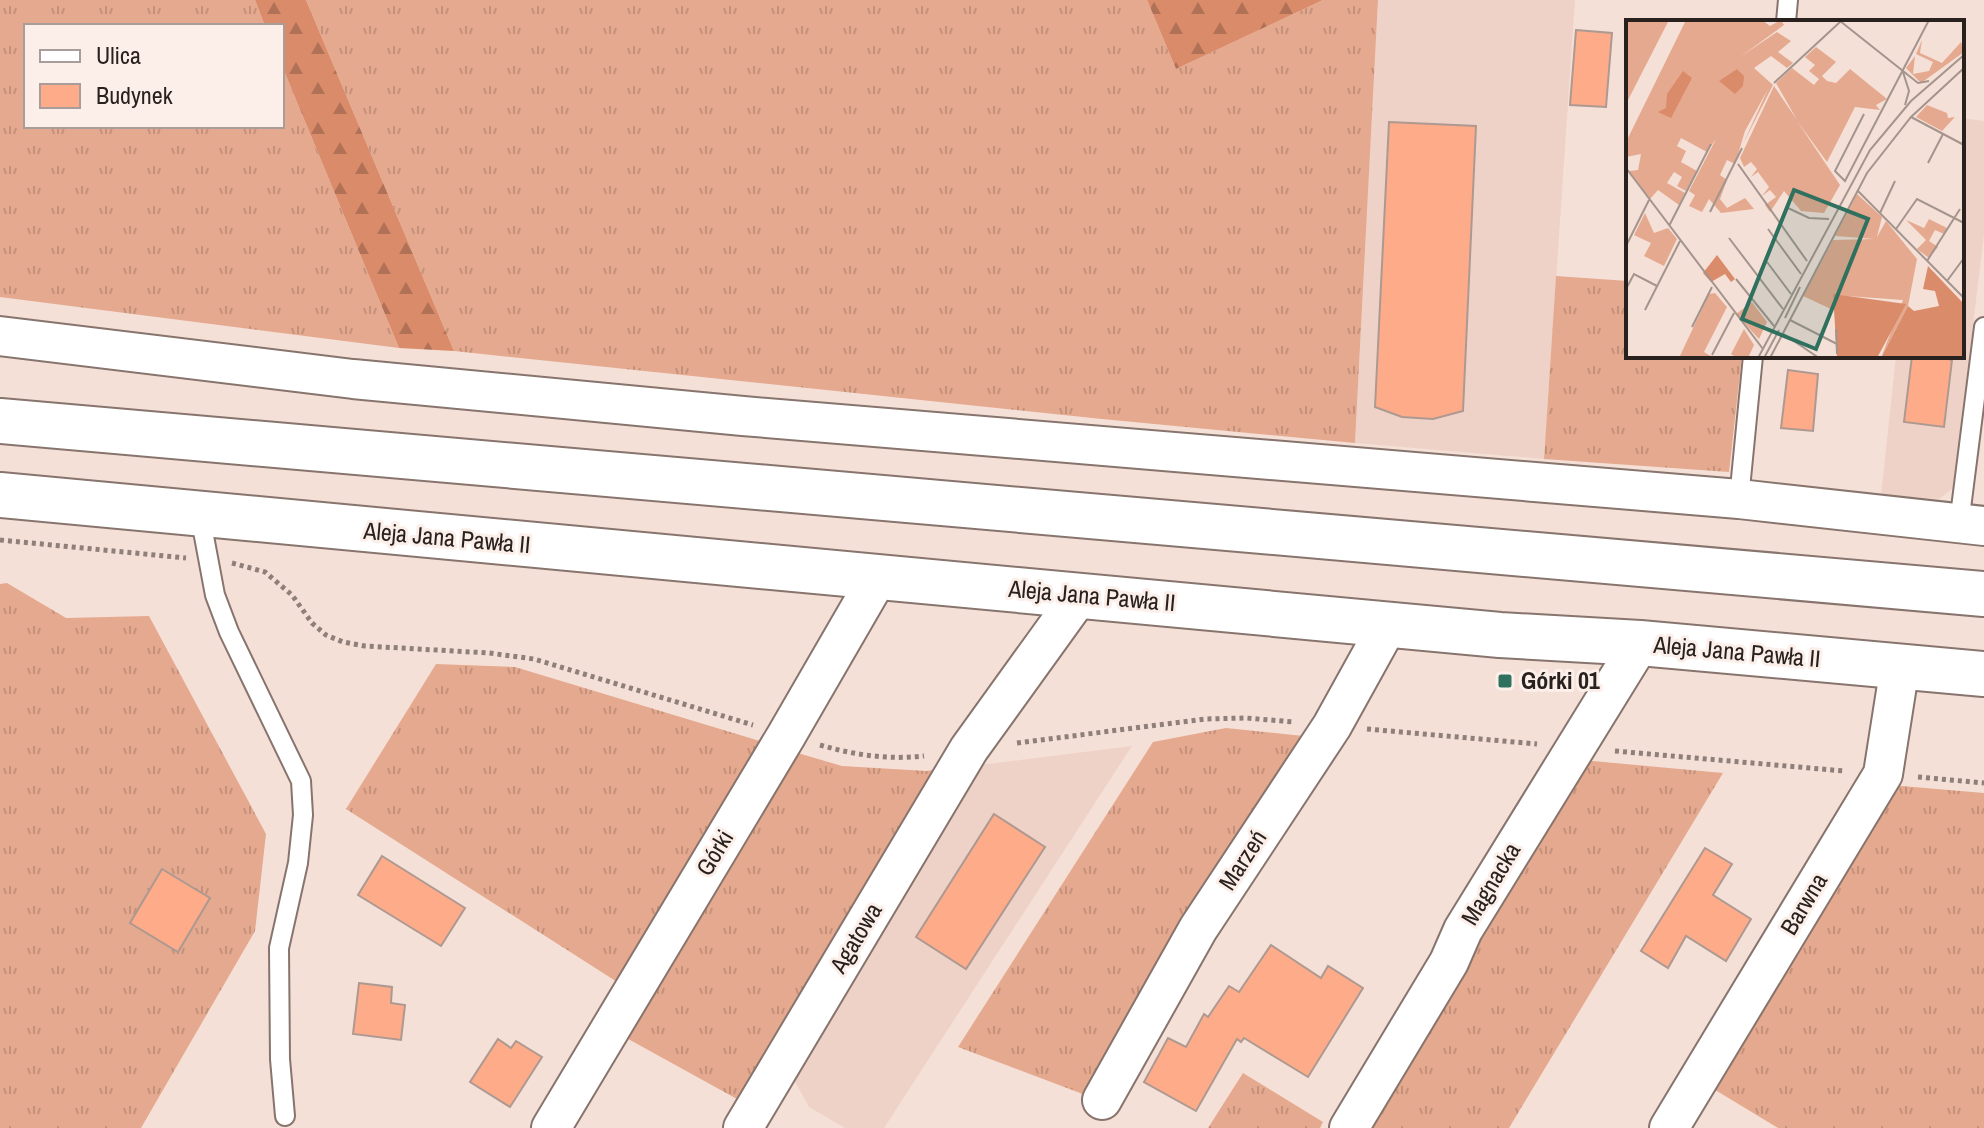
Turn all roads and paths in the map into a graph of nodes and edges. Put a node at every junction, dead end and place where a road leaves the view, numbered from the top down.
1 (1788, 0) edge
2 (1786, 20) edge
3 (1984, 327) edge
4 (0, 336) edge
5 (1753, 358) edge
6 (0, 421) edge
7 (0, 495) edge
8 (1739, 499) junction
9 (200, 515) junction
10 (1972, 525) edge
11 (0, 540) edge
12 (209, 560) junction
13 (878, 577) junction
14 (1984, 594) edge
15 (1080, 595) junction
16 (1389, 623) junction
17 (1640, 643) junction
18 (1900, 666) junction
19 (1984, 674) edge
20 (1332, 726) junction
21 (786, 736) junction
22 (1541, 745) dead end
23 (969, 749) junction
24 (1605, 750) dead end
25 (1883, 774) junction
26 (1984, 783) edge
27 (1102, 1100) dead end
28 (285, 1116) dead end
29 (551, 1128) edge
30 (743, 1128) edge
31 (1349, 1128) edge
32 (1669, 1128) edge

1 - 2 lane
3 - 10 lane
4 - 8 street
5 - 8 lane
6 - 14 main road
7 - 9 main road, Aleja Jana Pawła II
8 - 10 street
9 - 12 lane
9 - 13 main road, Aleja Jana Pawła II
11 - 12 path
12 - 21 path
12 - 28 lane
13 - 15 main road, Aleja Jana Pawła II
13 - 21 street, Górki
15 - 16 main road, Aleja Jana Pawła II
15 - 23 street, Agatowa
16 - 17 main road, Aleja Jana Pawła II
16 - 20 street, Marzeń
17 - 18 main road, Aleja Jana Pawła II
17 - 31 street, Magnacka
18 - 19 main road, Aleja Jana Pawła II
18 - 25 street, Barwna
20 - 22 path
20 - 23 path
20 - 27 street, Marzeń
21 - 23 path
21 - 29 street, Górki
23 - 30 street, Agatowa
24 - 25 path
25 - 26 path
25 - 32 street, Barwna

